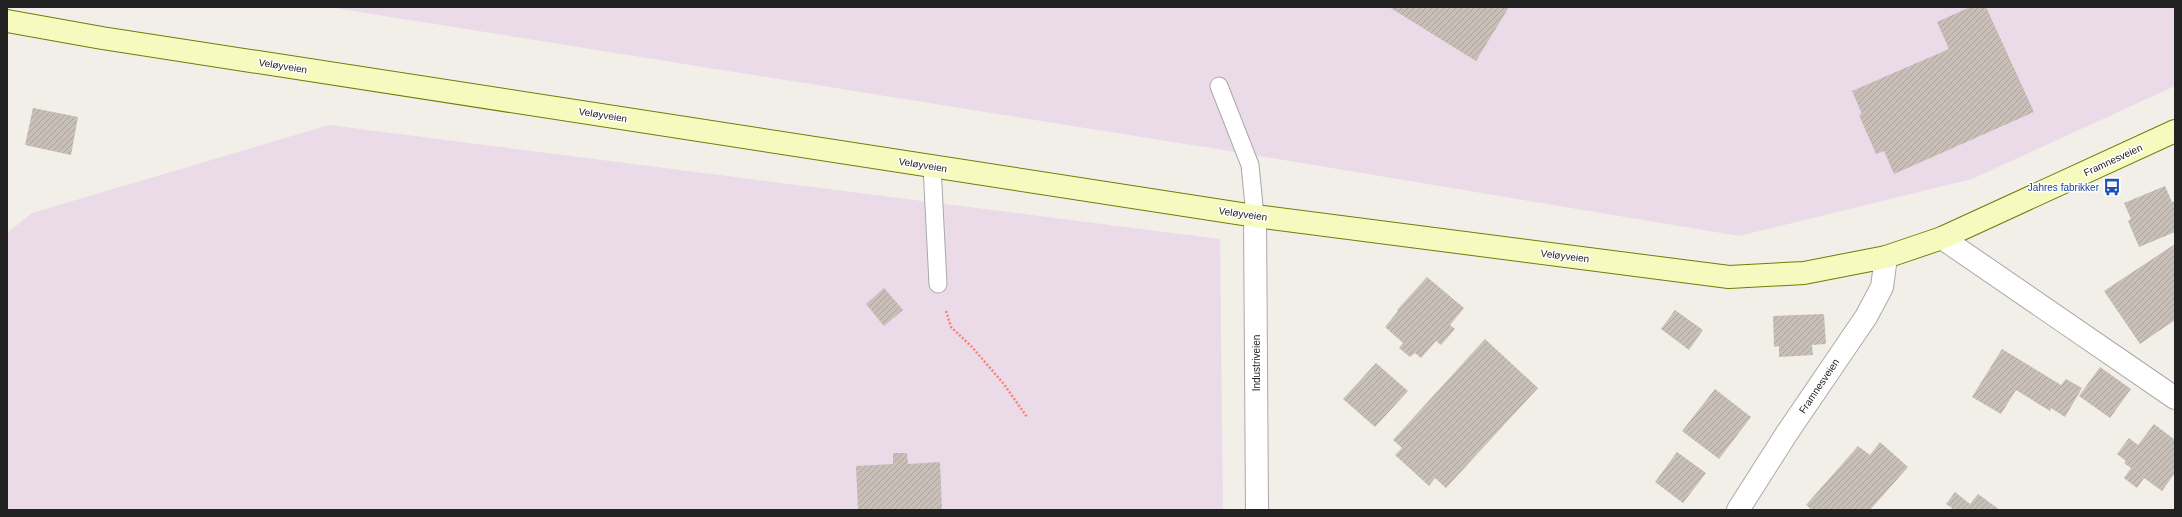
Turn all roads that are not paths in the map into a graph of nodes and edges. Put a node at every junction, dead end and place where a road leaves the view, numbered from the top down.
1 (7, 21) edge
2 (1219, 86) dead end
3 (2175, 131) edge
4 (932, 166) junction
5 (1255, 216) junction
6 (1942, 238) junction
7 (1886, 257) junction
8 (1842, 266) joint
9 (938, 284) road end
10 (2175, 398) edge
11 (1257, 510) edge
12 (1738, 510) edge

1 - 4 main road, Veløyveien
2 - 5 lane
3 - 6 main road, Framnesveien
4 - 5 main road, Veløyveien
4 - 9 lane
5 - 8 main road, Veløyveien
5 - 11 street, Industriveien
6 - 7 main road, Framnesveien
6 - 10 street
7 - 8 main road, Framnesveien
7 - 12 street, Framnesveien

